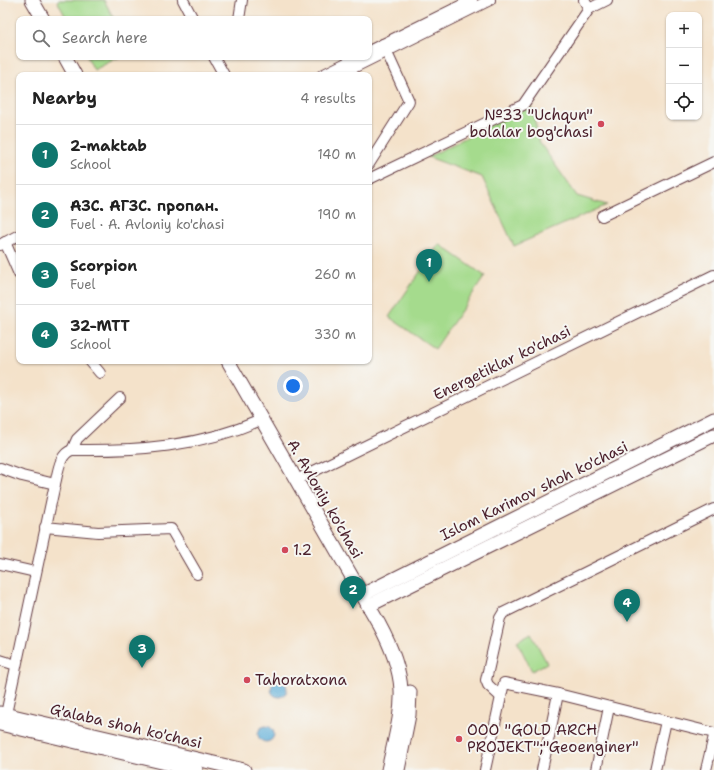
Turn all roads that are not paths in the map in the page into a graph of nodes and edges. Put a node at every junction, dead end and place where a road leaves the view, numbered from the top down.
1 (23, 0) edge
2 (32, 0) edge
3 (183, 0) edge
4 (242, 0) edge
5 (472, 0) edge
6 (490, 0) edge
7 (607, 0) edge
8 (587, 4) edge
9 (32, 16) edge
10 (41, 16) edge
11 (191, 16) edge
12 (239, 16) edge
13 (385, 48) junction
14 (372, 50) edge
15 (372, 56) edge
16 (57, 60) edge
17 (67, 60) edge
18 (219, 60) edge
19 (352, 60) edge
20 (365, 60) edge
21 (63, 72) edge
22 (73, 72) edge
23 (223, 72) edge
24 (328, 72) edge
25 (344, 72) edge
26 (372, 159) edge
27 (714, 162) edge
28 (372, 178) edge
29 (602, 216) dead end
30 (16, 237) edge
31 (3, 244) edge
32 (16, 268) edge
33 (714, 275) edge
34 (92, 364) edge
35 (230, 364) edge
36 (239, 364) edge
37 (100, 373) dead end
38 (120, 398) dead end
39 (714, 419) edge
40 (261, 420) junction
41 (714, 435) edge
42 (72, 450) junction
43 (0, 468) edge
44 (304, 476) junction
45 (55, 484) junction
46 (714, 510) edge
47 (45, 527) junction
48 (0, 564) edge
49 (35, 572) junction
50 (197, 574) dead end
51 (369, 598) junction
52 (0, 660) edge
53 (16, 665) junction
54 (558, 694) junction
55 (501, 697) junction
56 (609, 707) junction
57 (2, 717) edge
58 (666, 721) junction
59 (714, 735) edge
60 (196, 770) edge
61 (244, 770) edge
62 (388, 770) edge
63 (398, 770) edge
64 (485, 770) edge
65 (542, 770) edge
66 (596, 770) edge
67 (655, 770) edge
68 (706, 770) edge

1 - 9 main road
2 - 10 main road
3 - 11 street
4 - 12 street
5 - 13 street
6 - 13 street
7 - 8 street
8 - 28 street
13 - 14 street
13 - 15 street
13 - 26 street
16 - 21 main road
17 - 22 main road
18 - 23 street
19 - 24 street
20 - 25 street
27 - 29 street
30 - 31 street
31 - 32 street
33 - 44 street, Energetiklar ko'chasi
34 - 37 street
35 - 40 main road, A. Avloniy ko'chasi
36 - 44 main road, A. Avloniy ko'chasi
38 - 42 street
39 - 51 main road, Islom Karimov shoh ko'chasi
40 - 42 street
40 - 51 main road, A. Avloniy ko'chasi
41 - 51 main road, Islom Karimov shoh ko'chasi
42 - 45 street
43 - 45 street
44 - 51 main road, A. Avloniy ko'chasi
45 - 47 street
46 - 55 street
47 - 49 street
47 - 50 street
48 - 49 street
49 - 53 street
51 - 62 main road, A. Avloniy ko'chasi
51 - 63 main road, A. Avloniy ko'chasi
52 - 53 street
53 - 57 street
54 - 55 street
54 - 56 street
54 - 65 street
55 - 64 street
56 - 58 street
56 - 66 street
57 - 60 main road, G'alaba shoh ko'chasi
57 - 61 main road, G'alaba shoh ko'chasi
58 - 59 street
58 - 67 street
59 - 68 street

